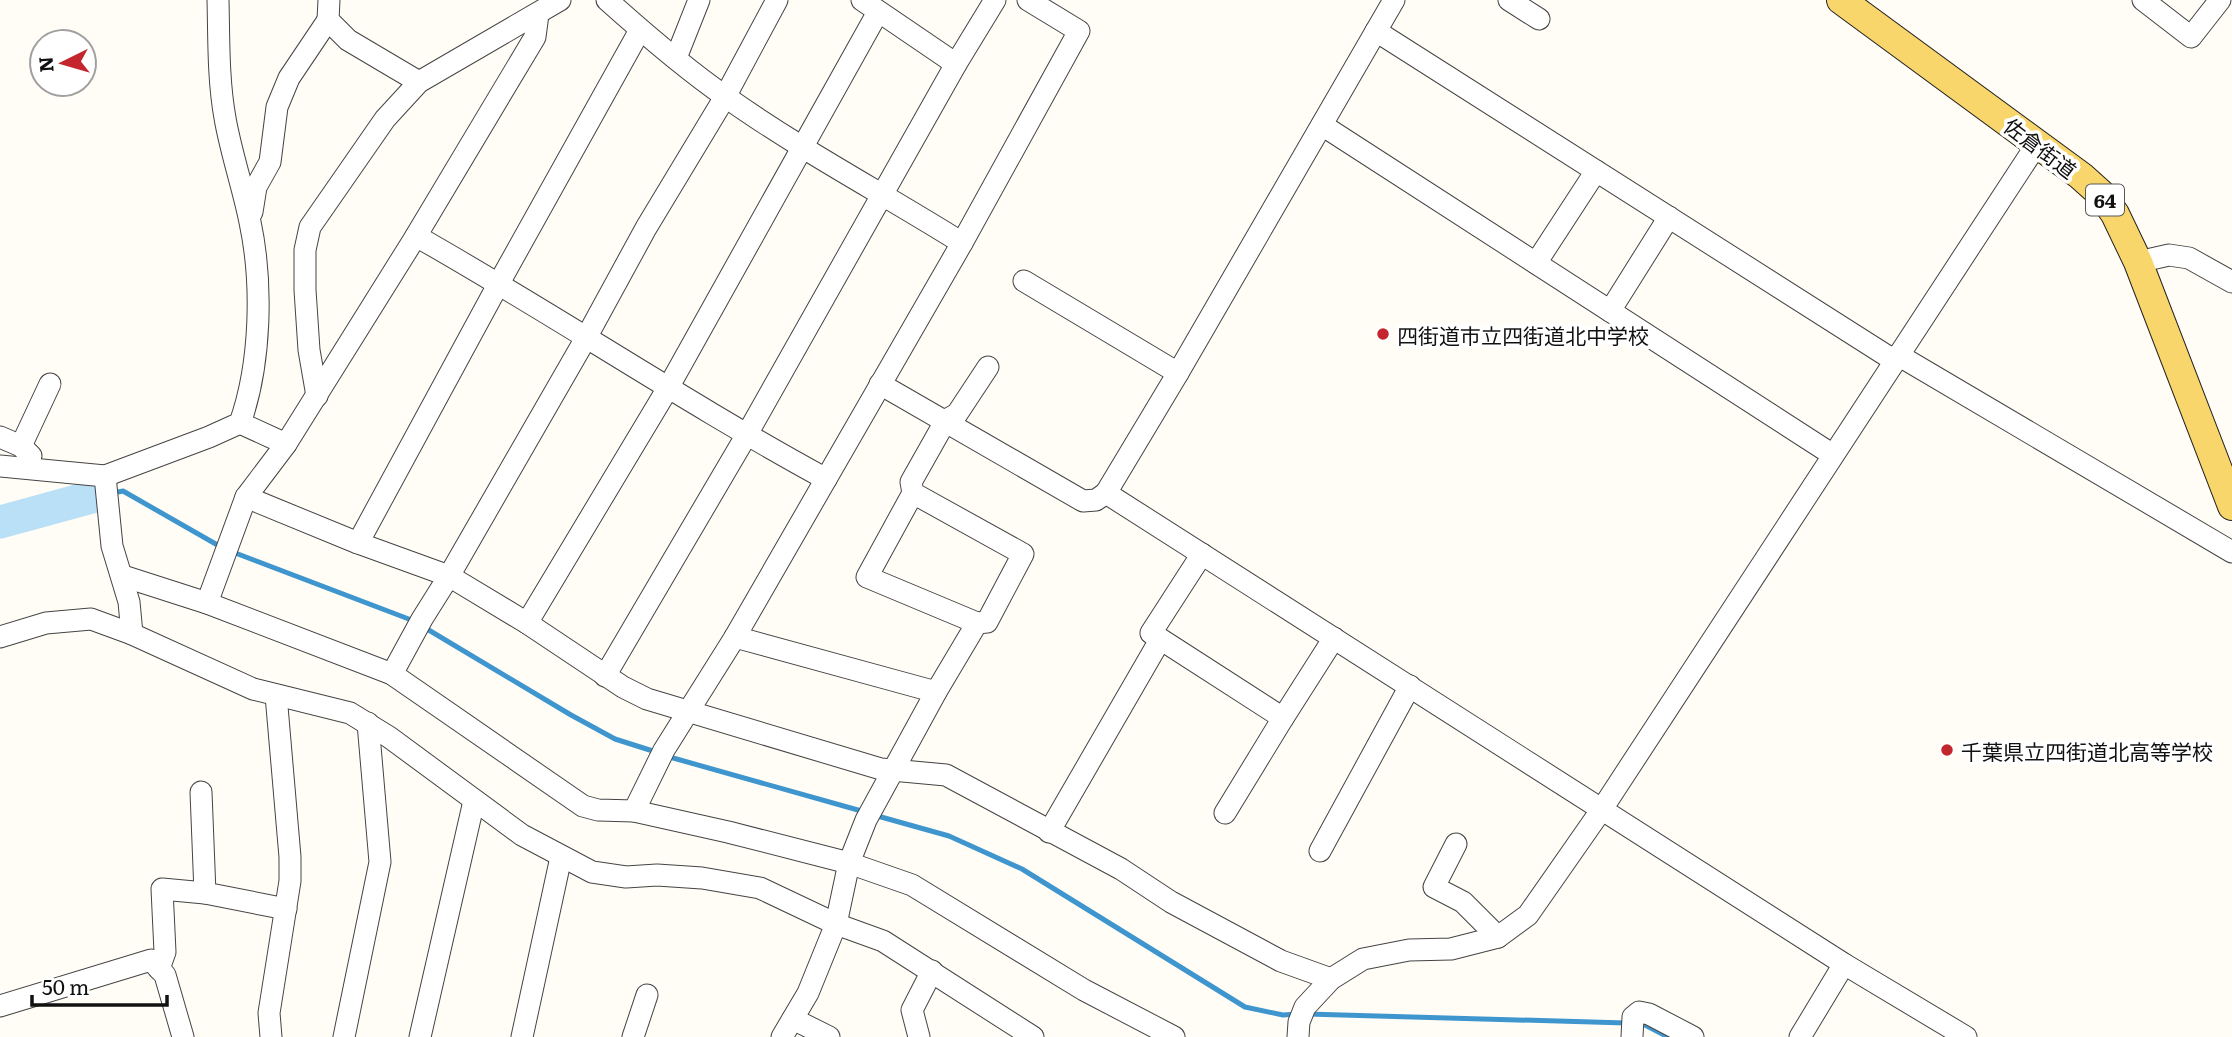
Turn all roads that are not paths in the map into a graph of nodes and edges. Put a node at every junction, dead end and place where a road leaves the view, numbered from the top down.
1 (218, 0) edge
2 (560, 0) edge
3 (607, 0) edge
4 (699, 0) edge
5 (777, 0) edge
6 (995, 0) edge
7 (1028, 0) edge
8 (1394, 0) edge
9 (1509, 0) edge
10 (2143, 0) edge
11 (2220, 0) edge
12 (1856, 4) edge
13 (870, 6) edge
14 (328, 10) edge
15 (538, 14) junction
16 (1539, 19) dead end
17 (640, 30) junction
18 (1376, 31) junction
19 (677, 58) junction
20 (956, 64) junction
21 (419, 82) junction
22 (725, 97) junction
23 (1322, 125) junction
24 (2037, 144) junction
25 (802, 148) junction
26 (1596, 171) junction
27 (883, 194) junction
28 (1669, 217) junction
29 (251, 225) junction
30 (416, 236) junction
31 (961, 243) junction
32 (2138, 262) junction
33 (1536, 263) junction
34 (1024, 281) dead end
35 (2232, 282) edge
36 (499, 283) junction
37 (1610, 311) junction
38 (586, 338) junction
39 (1897, 358) junction
40 (988, 367) dead end
41 (1178, 373) junction
42 (50, 384) dead end
43 (880, 384) junction
44 (668, 388) junction
45 (317, 396) junction
46 (946, 420) junction
47 (240, 423) junction
48 (0, 436) edge
49 (746, 436) junction
50 (286, 444) junction
51 (21, 446) junction
52 (1833, 455) junction
53 (0, 466) edge
54 (45, 470) junction
55 (826, 479) junction
56 (107, 488) junction
57 (914, 493) junction
58 (1106, 493) junction
59 (246, 497) junction
60 (2232, 506) edge
61 (358, 543) junction
62 (2232, 552) edge
63 (1202, 554) junction
64 (123, 576) junction
65 (449, 576) junction
66 (207, 603) junction
67 (527, 623) junction
68 (977, 624) junction
69 (132, 634) junction
70 (0, 637) edge
71 (735, 637) junction
72 (1334, 638) junction
73 (1160, 640) junction
74 (392, 674) junction
75 (606, 676) junction
76 (1410, 687) junction
77 (936, 692) junction
78 (276, 695) junction
79 (686, 712) junction
80 (1283, 718) junction
81 (368, 723) junction
82 (895, 770) junction
83 (201, 792) dead end
84 (474, 801) junction
85 (1602, 808) junction
86 (634, 811) junction
87 (1225, 813) dead end
88 (1049, 832) junction
89 (1456, 844) dead end
90 (1320, 851) dead end
91 (561, 857) junction
92 (849, 863) junction
93 (205, 893) junction
94 (286, 909) junction
95 (836, 924) junction
96 (1497, 937) junction
97 (1844, 964) junction
98 (159, 969) junction
99 (932, 971) junction
100 (1331, 979) junction
101 (647, 996) dead end
102 (0, 1006) edge
103 (793, 1018) junction
104 (1301, 1022) edge
105 (1633, 1028) edge
106 (1029, 1036) edge
107 (183, 1037) edge
108 (271, 1037) edge
109 (344, 1037) edge
110 (420, 1037) edge
111 (522, 1037) edge
112 (634, 1037) edge
113 (782, 1037) edge
114 (829, 1037) edge
115 (919, 1037) edge
116 (1174, 1037) edge
117 (1693, 1037) edge
118 (1800, 1037) edge
119 (1966, 1037) edge

1 - 29 street
2 - 15 street
3 - 17 street
4 - 19 street
5 - 22 street
6 - 20 street
7 - 31 street
8 - 18 street
9 - 16 street
10 - 11 street
12 - 24 main road, 佐倉街道 / 64
13 - 20 street
13 - 25 street
14 - 21 street
14 - 29 street
15 - 21 street
15 - 30 street
17 - 19 street
17 - 36 street
18 - 23 street
18 - 26 street
19 - 22 street
20 - 27 street
21 - 45 street
22 - 25 street
22 - 38 street
23 - 33 street
23 - 41 street
24 - 32 main road, 佐倉街道 / 64
24 - 39 street
25 - 27 street
25 - 44 street
26 - 28 street
26 - 33 street
27 - 31 street
27 - 49 street
28 - 37 street
28 - 39 street
29 - 47 street
30 - 36 street
30 - 45 street
31 - 43 street
32 - 35 street
32 - 60 main road, 佐倉街道 / 64
33 - 37 street
34 - 41 street
36 - 38 street
36 - 61 street
37 - 52 street
38 - 44 street
38 - 65 street
39 - 52 street
39 - 62 street
40 - 46 street
41 - 58 street
42 - 51 street
43 - 46 street
43 - 55 street
44 - 49 street
44 - 67 street
45 - 50 street
46 - 57 street
46 - 58 street
47 - 50 street
47 - 56 street
48 - 51 street
49 - 55 street
49 - 75 street
50 - 59 street
51 - 54 street
52 - 85 street
53 - 54 street
54 - 56 street
55 - 71 street
56 - 64 street
57 - 68 street
57 - 68 street
58 - 63 street
59 - 61 street
59 - 66 street
61 - 65 street
63 - 72 street
63 - 73 street
64 - 66 street
64 - 69 street
65 - 67 street
65 - 74 street
66 - 74 street
67 - 75 street
68 - 77 street
69 - 70 street
69 - 78 street
71 - 77 street
71 - 79 street
72 - 76 street
72 - 80 street
73 - 80 street
73 - 88 street
74 - 86 street
75 - 79 street
76 - 85 street
76 - 90 street
77 - 82 street
78 - 81 street
78 - 94 street
79 - 82 street
79 - 86 street
80 - 87 street
81 - 84 street
81 - 109 street
82 - 88 street
82 - 92 street
83 - 93 street
84 - 91 street
84 - 110 street
85 - 96 street
85 - 97 street
86 - 92 street
88 - 100 street
89 - 96 street
91 - 95 street
91 - 111 street
92 - 95 street
92 - 116 street
93 - 94 street
93 - 98 street
94 - 108 street
95 - 99 street
95 - 103 street
96 - 100 street
97 - 118 street
97 - 119 street
98 - 102 street
98 - 107 street
99 - 106 street
99 - 115 street
100 - 104 street
101 - 112 street
103 - 113 street
103 - 114 street
105 - 117 street

